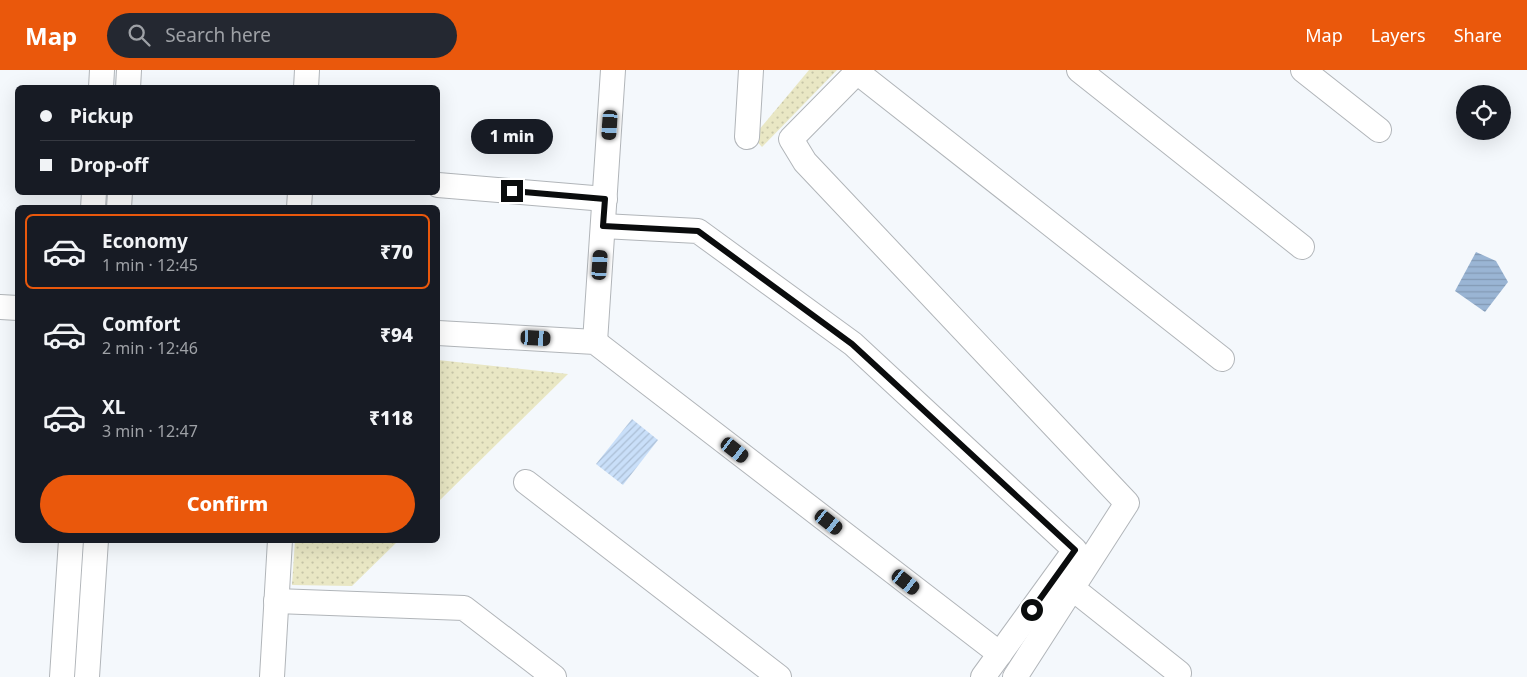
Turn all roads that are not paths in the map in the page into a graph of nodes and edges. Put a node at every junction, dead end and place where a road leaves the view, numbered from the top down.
1 (102, 70) edge
2 (129, 70) edge
3 (307, 70) edge
4 (613, 70) edge
5 (750, 70) edge
6 (1079, 70) edge
7 (1303, 70) edge
8 (858, 71) edge
9 (101, 85) edge
10 (128, 85) edge
11 (306, 85) edge
12 (1380, 130) dead end
13 (747, 137) dead end
14 (440, 185) edge
15 (605, 199) junction
16 (603, 226) junction
17 (1302, 247) dead end
18 (0, 307) edge
19 (15, 308) edge
20 (440, 333) edge
21 (595, 342) junction
22 (1222, 359) dead end
23 (526, 482) dead end
24 (71, 543) edge
25 (96, 543) edge
26 (280, 543) edge
27 (1072, 588) junction
28 (276, 602) junction
29 (1000, 654) junction
30 (1179, 673) dead end
31 (62, 677) edge
32 (87, 677) edge
33 (272, 677) edge
34 (554, 677) edge
35 (778, 677) edge
36 (983, 677) edge
37 (1015, 677) edge

1 - 9 street
2 - 10 street
3 - 11 street
4 - 15 street
5 - 13 street
6 - 17 street
7 - 12 street
8 - 22 street
8 - 27 street
14 - 15 street
15 - 16 street
16 - 21 street
16 - 29 street
18 - 19 street
20 - 21 street
21 - 29 street
23 - 35 street
24 - 31 street
25 - 32 street
26 - 28 street
27 - 30 street
27 - 37 street
28 - 33 street
28 - 34 street
29 - 36 street

